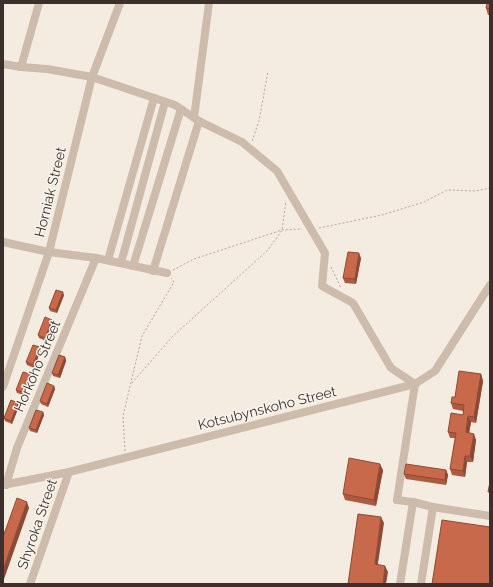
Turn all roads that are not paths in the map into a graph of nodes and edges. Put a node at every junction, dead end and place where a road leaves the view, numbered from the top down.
1 (39, 3) edge
2 (120, 3) edge
3 (209, 3) edge
4 (3, 64) edge
5 (21, 66) junction
6 (92, 77) junction
7 (154, 98) junction
8 (165, 102) junction
9 (181, 109) junction
10 (197, 119) junction
11 (3, 242) edge
12 (49, 252) junction
13 (96, 258) junction
14 (108, 260) junction
15 (121, 263) junction
16 (133, 266) junction
17 (153, 270) junction
18 (167, 273) road end
19 (490, 284) edge
20 (415, 384) junction
21 (3, 387) edge
22 (69, 472) junction
23 (5, 485) edge
24 (413, 502) junction
25 (433, 507) junction
26 (490, 516) edge
27 (30, 584) edge
28 (400, 584) edge
29 (421, 584) edge

1 - 5 street
2 - 6 street, Horniak Street
3 - 10 street
4 - 5 street
5 - 6 street
6 - 7 street
6 - 12 street, Horniak Street
7 - 8 street
7 - 14 street
8 - 9 street
8 - 15 street
9 - 10 street
9 - 16 street
10 - 17 street
10 - 20 street
11 - 12 street
12 - 13 street
12 - 21 street, Horniak Street
13 - 14 street
13 - 23 street, Horkoho Street
14 - 15 street
15 - 16 street
16 - 17 street
17 - 18 street
19 - 20 street, Kotsubynskoho Street
20 - 22 street, Kotsubynskoho Street
20 - 24 street
22 - 23 street, Kotsubynskoho Street
22 - 27 street, Shyroka Street
24 - 25 street
24 - 28 street
25 - 26 street
25 - 29 street

